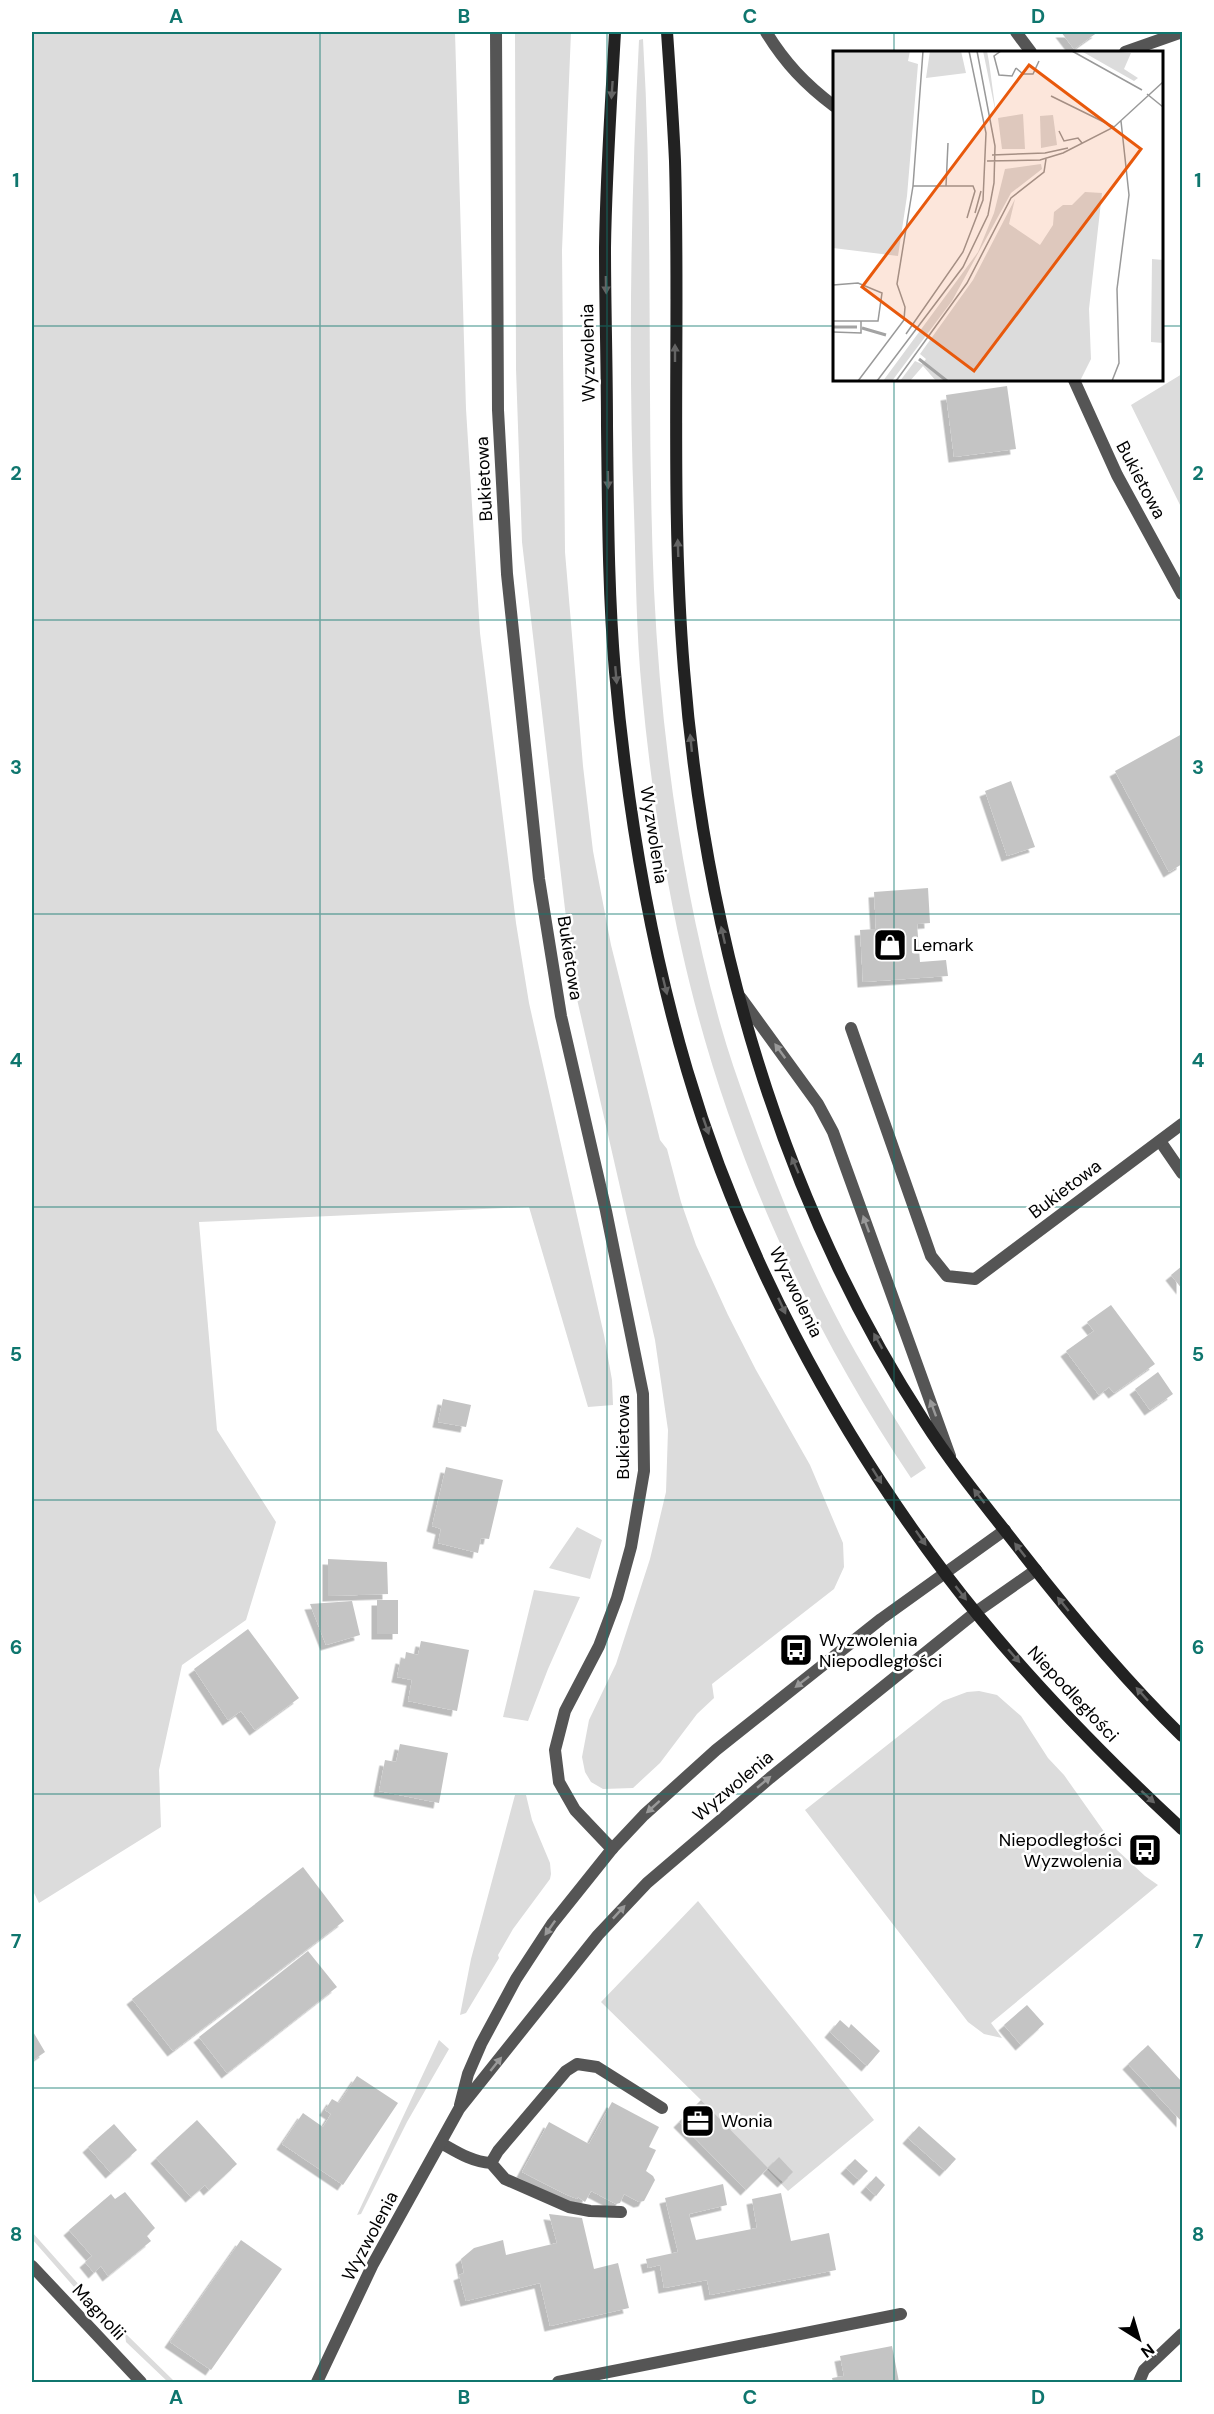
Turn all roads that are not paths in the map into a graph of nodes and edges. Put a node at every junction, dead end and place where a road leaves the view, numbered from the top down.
1 (496, 32) edge
2 (615, 32) edge
3 (667, 32) edge
4 (766, 32) edge
5 (1016, 32) edge
6 (1182, 32) edge
7 (1030, 51) edge
8 (1128, 51) edge
9 (833, 105) edge
10 (1074, 381) edge
11 (1182, 594) edge
12 (736, 992) junction
13 (851, 1028) dead end
14 (1182, 1124) edge
15 (1160, 1141) junction
16 (1182, 1173) edge
17 (952, 1463) junction
18 (1005, 1530) junction
19 (1036, 1570) junction
20 (946, 1575) junction
21 (976, 1612) junction
22 (1182, 1736) edge
23 (1182, 1828) edge
24 (612, 1849) junction
25 (662, 2108) dead end
26 (459, 2109) junction
27 (441, 2143) junction
28 (491, 2163) junction
29 (621, 2212) dead end
30 (32, 2266) edge
31 (901, 2314) dead end
32 (1182, 2334) edge
33 (141, 2382) edge
34 (317, 2382) edge
35 (558, 2382) edge
36 (1139, 2382) edge

1 - 24 street, Bukietowa
2 -> 20 main road, Wyzwolenia
12 -> 3 main road
4 - 9 street
5 - 7 street
6 - 8 street
10 - 11 street, Bukietowa
17 -> 12 main road
17 -> 12 street
13 - 15 street, Bukietowa
14 - 15 street, Bukietowa
15 - 16 street
18 -> 17 main road
19 -> 18 main road
18 - 20 street, Wyzwolenia
19 - 21 street, Wyzwolenia
22 -> 19 main road
20 -> 21 main road, Niepodległości
20 -> 24 street, Wyzwolenia
21 -> 23 main road, Niepodległości
26 -> 21 street, Wyzwolenia
24 -> 26 street, Wyzwolenia
25 - 28 street
26 - 27 street, Wyzwolenia
27 - 28 street
27 - 34 street, Wyzwolenia
28 - 29 street
30 - 33 street, Magnolii
31 - 35 street
32 - 36 street

